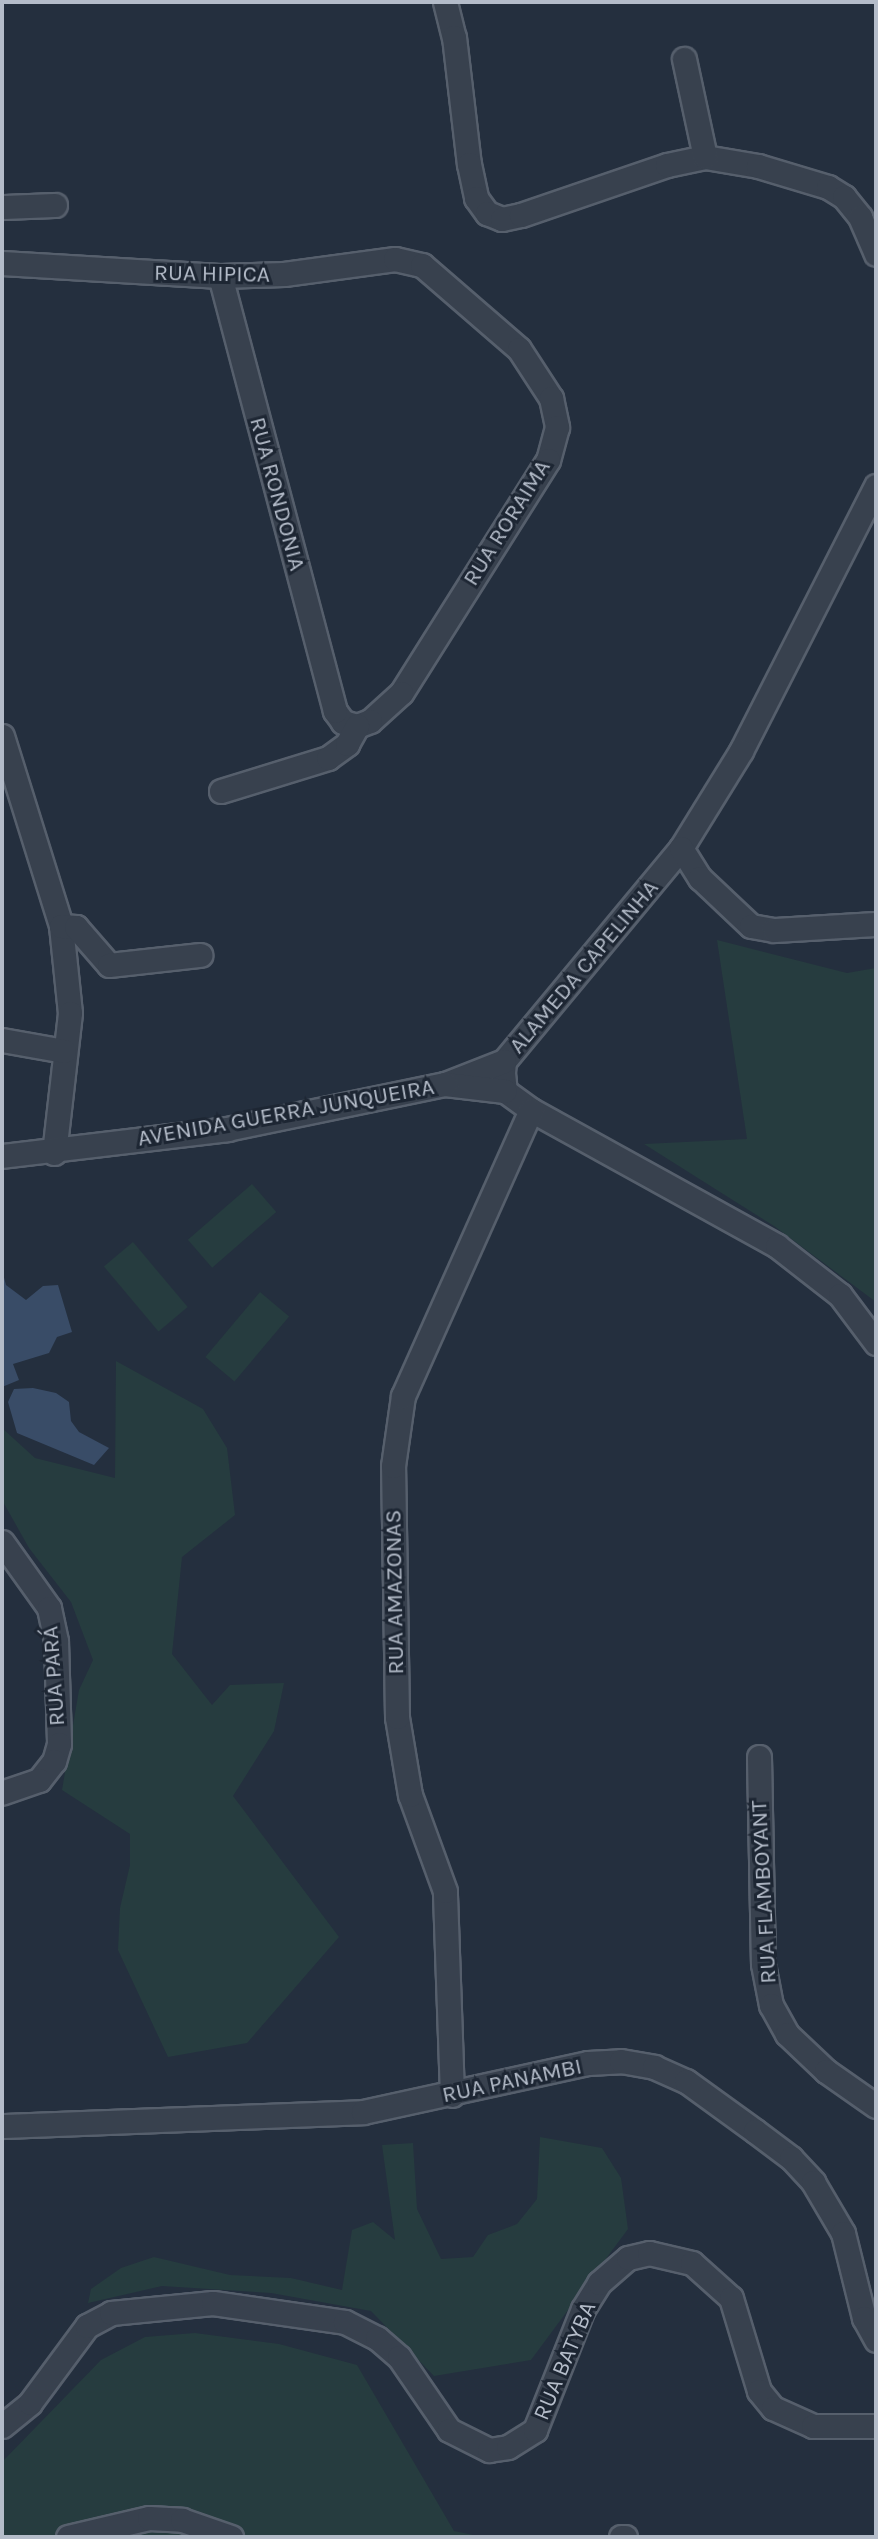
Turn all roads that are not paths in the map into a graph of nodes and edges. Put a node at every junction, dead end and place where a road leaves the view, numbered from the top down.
1 (445, 2) edge
2 (684, 59) dead end
3 (705, 157) junction
4 (55, 205) dead end
5 (2, 206) edge
6 (876, 254) edge
7 (2, 263) edge
8 (422, 265) joint
9 (220, 276) junction
10 (876, 486) edge
11 (357, 726) junction
12 (2, 736) edge
13 (220, 791) dead end
14 (681, 848) junction
15 (876, 924) edge
16 (61, 926) junction
17 (200, 955) dead end
18 (2, 1040) edge
19 (64, 1051) junction
20 (504, 1061) junction
21 (445, 1084) junction
22 (505, 1091) junction
23 (531, 1110) junction
24 (54, 1153) junction
25 (4, 1160) edge
26 (876, 1343) edge
27 (2, 1542) edge
28 (759, 1757) dead end
29 (2, 1793) edge
30 (452, 2095) junction
31 (876, 2106) edge
32 (2, 2126) edge
33 (876, 2340) edge
34 (876, 2426) edge
35 (2, 2427) edge
36 (68, 2537) edge
37 (230, 2537) edge

1 - 3 street
2 - 3 street
3 - 6 street
4 - 5 street
7 - 9 street, RUA HIPICA
8 - 9 street, RUA HIPICA
8 - 11 street, RUA RORAIMA
9 - 11 street, RUA RONDONIA
10 - 14 street, ALAMEDA CAPELINHA
11 - 13 street, RUA RORAIMA
12 - 16 street
14 - 15 street
14 - 20 street, ALAMEDA CAPELINHA
16 - 17 street
16 - 19 street
18 - 19 street
19 - 24 street
20 - 21 street, AVENIDA GUERRA JUNQUEIRA
20 - 22 street, ALAMEDA CAPELINHA
21 - 22 street, AVENIDA GUERRA JUNQUEIRA
21 - 24 street, AVENIDA GUERRA JUNQUEIRA
22 - 23 street
23 - 26 street
23 - 30 street, RUA AMAZONAS
24 - 25 street, AVENIDA GUERRA JUNQUEIRA
27 - 29 street, RUA PARÁ
28 - 31 street, RUA FLAMBOYANT
30 - 32 street, RUA PANAMBI
30 - 33 street, RUA PANAMBI
34 - 35 street, RUA BATYBA
36 - 37 street

